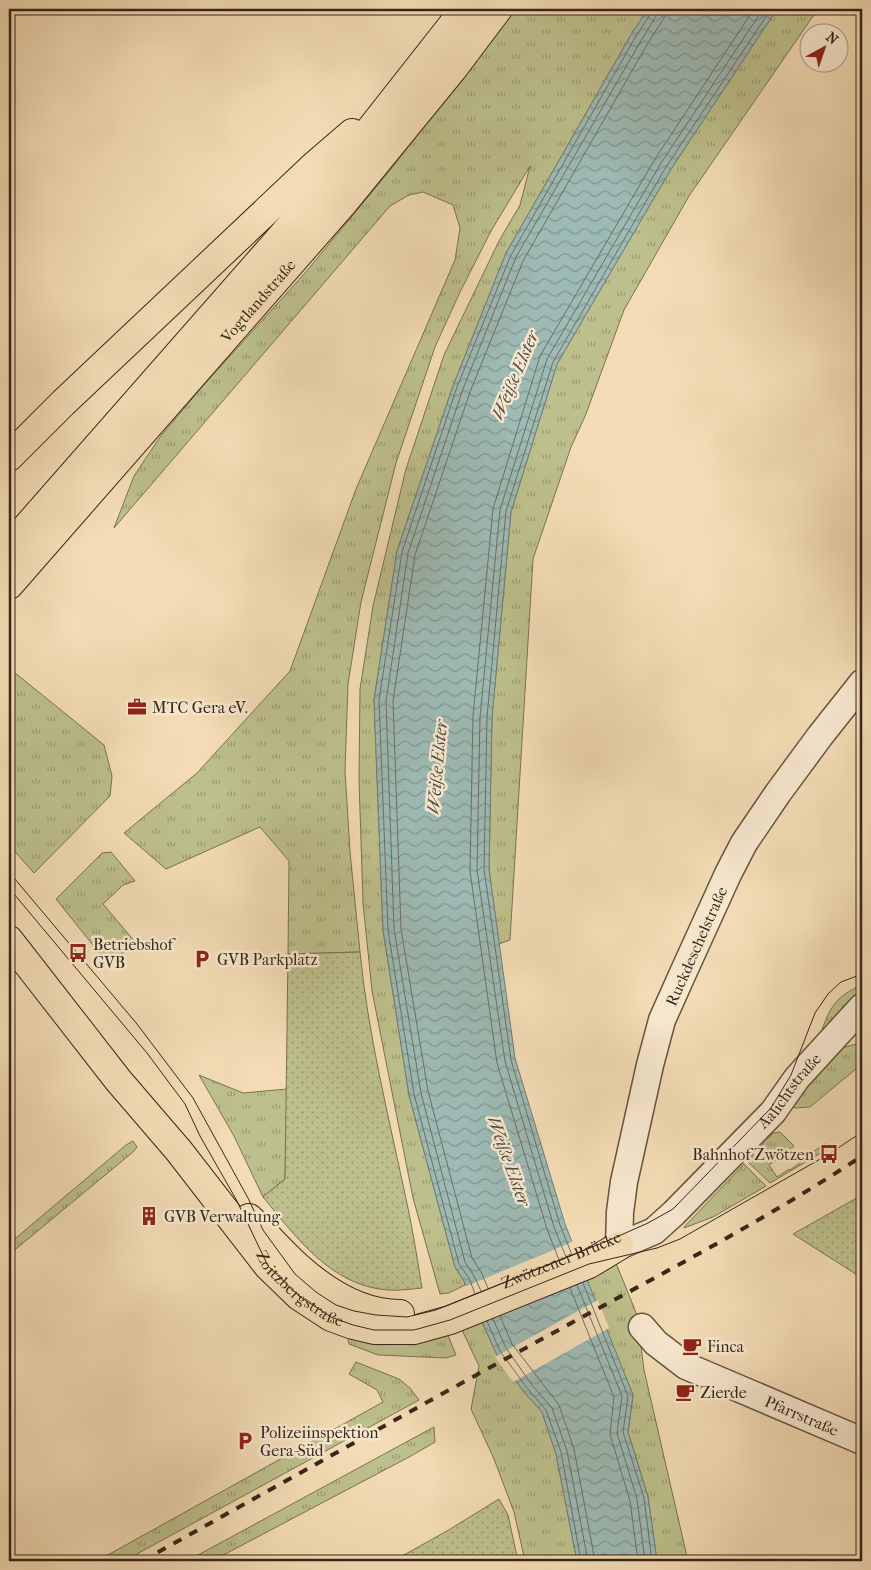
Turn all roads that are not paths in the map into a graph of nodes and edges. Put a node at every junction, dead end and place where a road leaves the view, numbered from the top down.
1 (465, 9) edge
2 (498, 9) edge
3 (404, 87) junction
4 (9, 457) edge
5 (9, 547) edge
6 (9, 585) edge
7 (862, 683) edge
8 (9, 940) edge
9 (862, 1007) edge
10 (192, 1167) junction
11 (619, 1246) junction
12 (448, 1313) junction
13 (642, 1326) dead end
14 (862, 1441) edge

1 - 3 main road, Vogtlandstraße
2 - 6 main road, Vogtlandstraße
3 - 4 main road
3 - 5 main road, Vogtlandstraße
7 - 11 street, Ruckdeschelstraße
8 - 10 main road, Zoitzbergstraße
9 - 11 street, Aalichtstraße
10 - 12 main road, Zoitzbergstraße
10 - 12 main road, Zoitzbergstraße
11 - 12 main road, Zwötzener Brücke
13 - 14 street, Pfarrstraße

